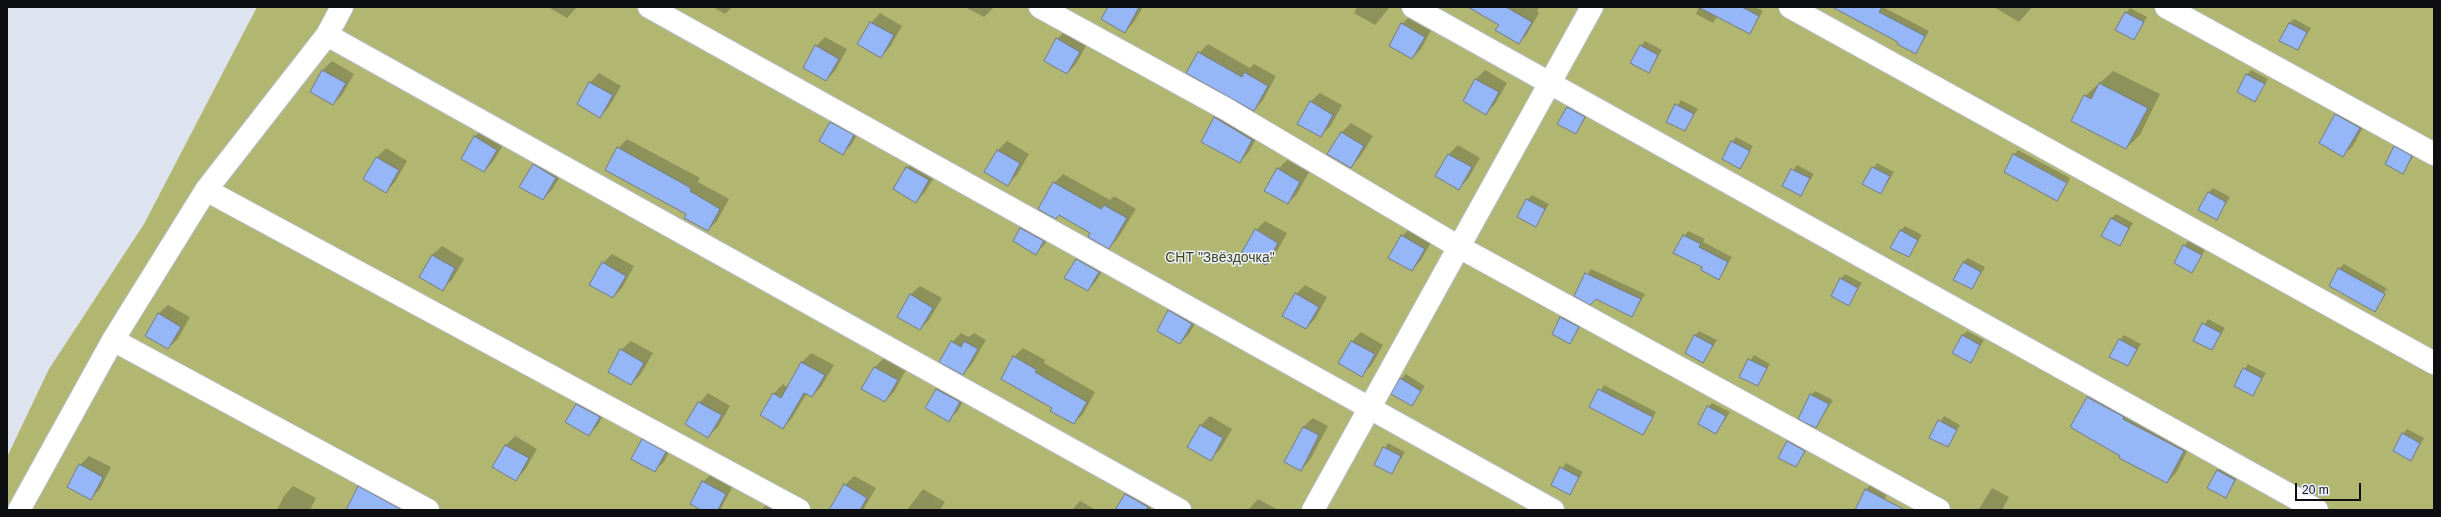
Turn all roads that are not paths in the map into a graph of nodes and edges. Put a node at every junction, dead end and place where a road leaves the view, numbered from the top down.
1 (342, 7) edge
2 (648, 7) edge
3 (1040, 7) edge
4 (1413, 7) edge
5 (1592, 7) edge
6 (1790, 7) edge
7 (2166, 7) edge
8 (327, 35) junction
9 (1550, 84) junction
10 (2434, 154) edge
11 (206, 190) junction
12 (1459, 247) junction
13 (113, 340) junction
14 (2434, 363) edge
15 (1370, 407) junction
16 (23, 509) edge
17 (428, 510) edge
18 (799, 510) edge
19 (1180, 510) edge
20 (1313, 510) edge
21 (1553, 510) edge
22 (1939, 510) edge
23 (2317, 510) edge

1 - 8 street
2 - 15 street
3 - 12 street
4 - 9 street
5 - 9 street
6 - 14 street
7 - 10 street
8 - 11 street
8 - 19 street
9 - 12 street
9 - 23 street
11 - 13 street
11 - 18 street
12 - 15 street
12 - 22 street
13 - 16 street
13 - 17 street
15 - 20 street
15 - 21 street

